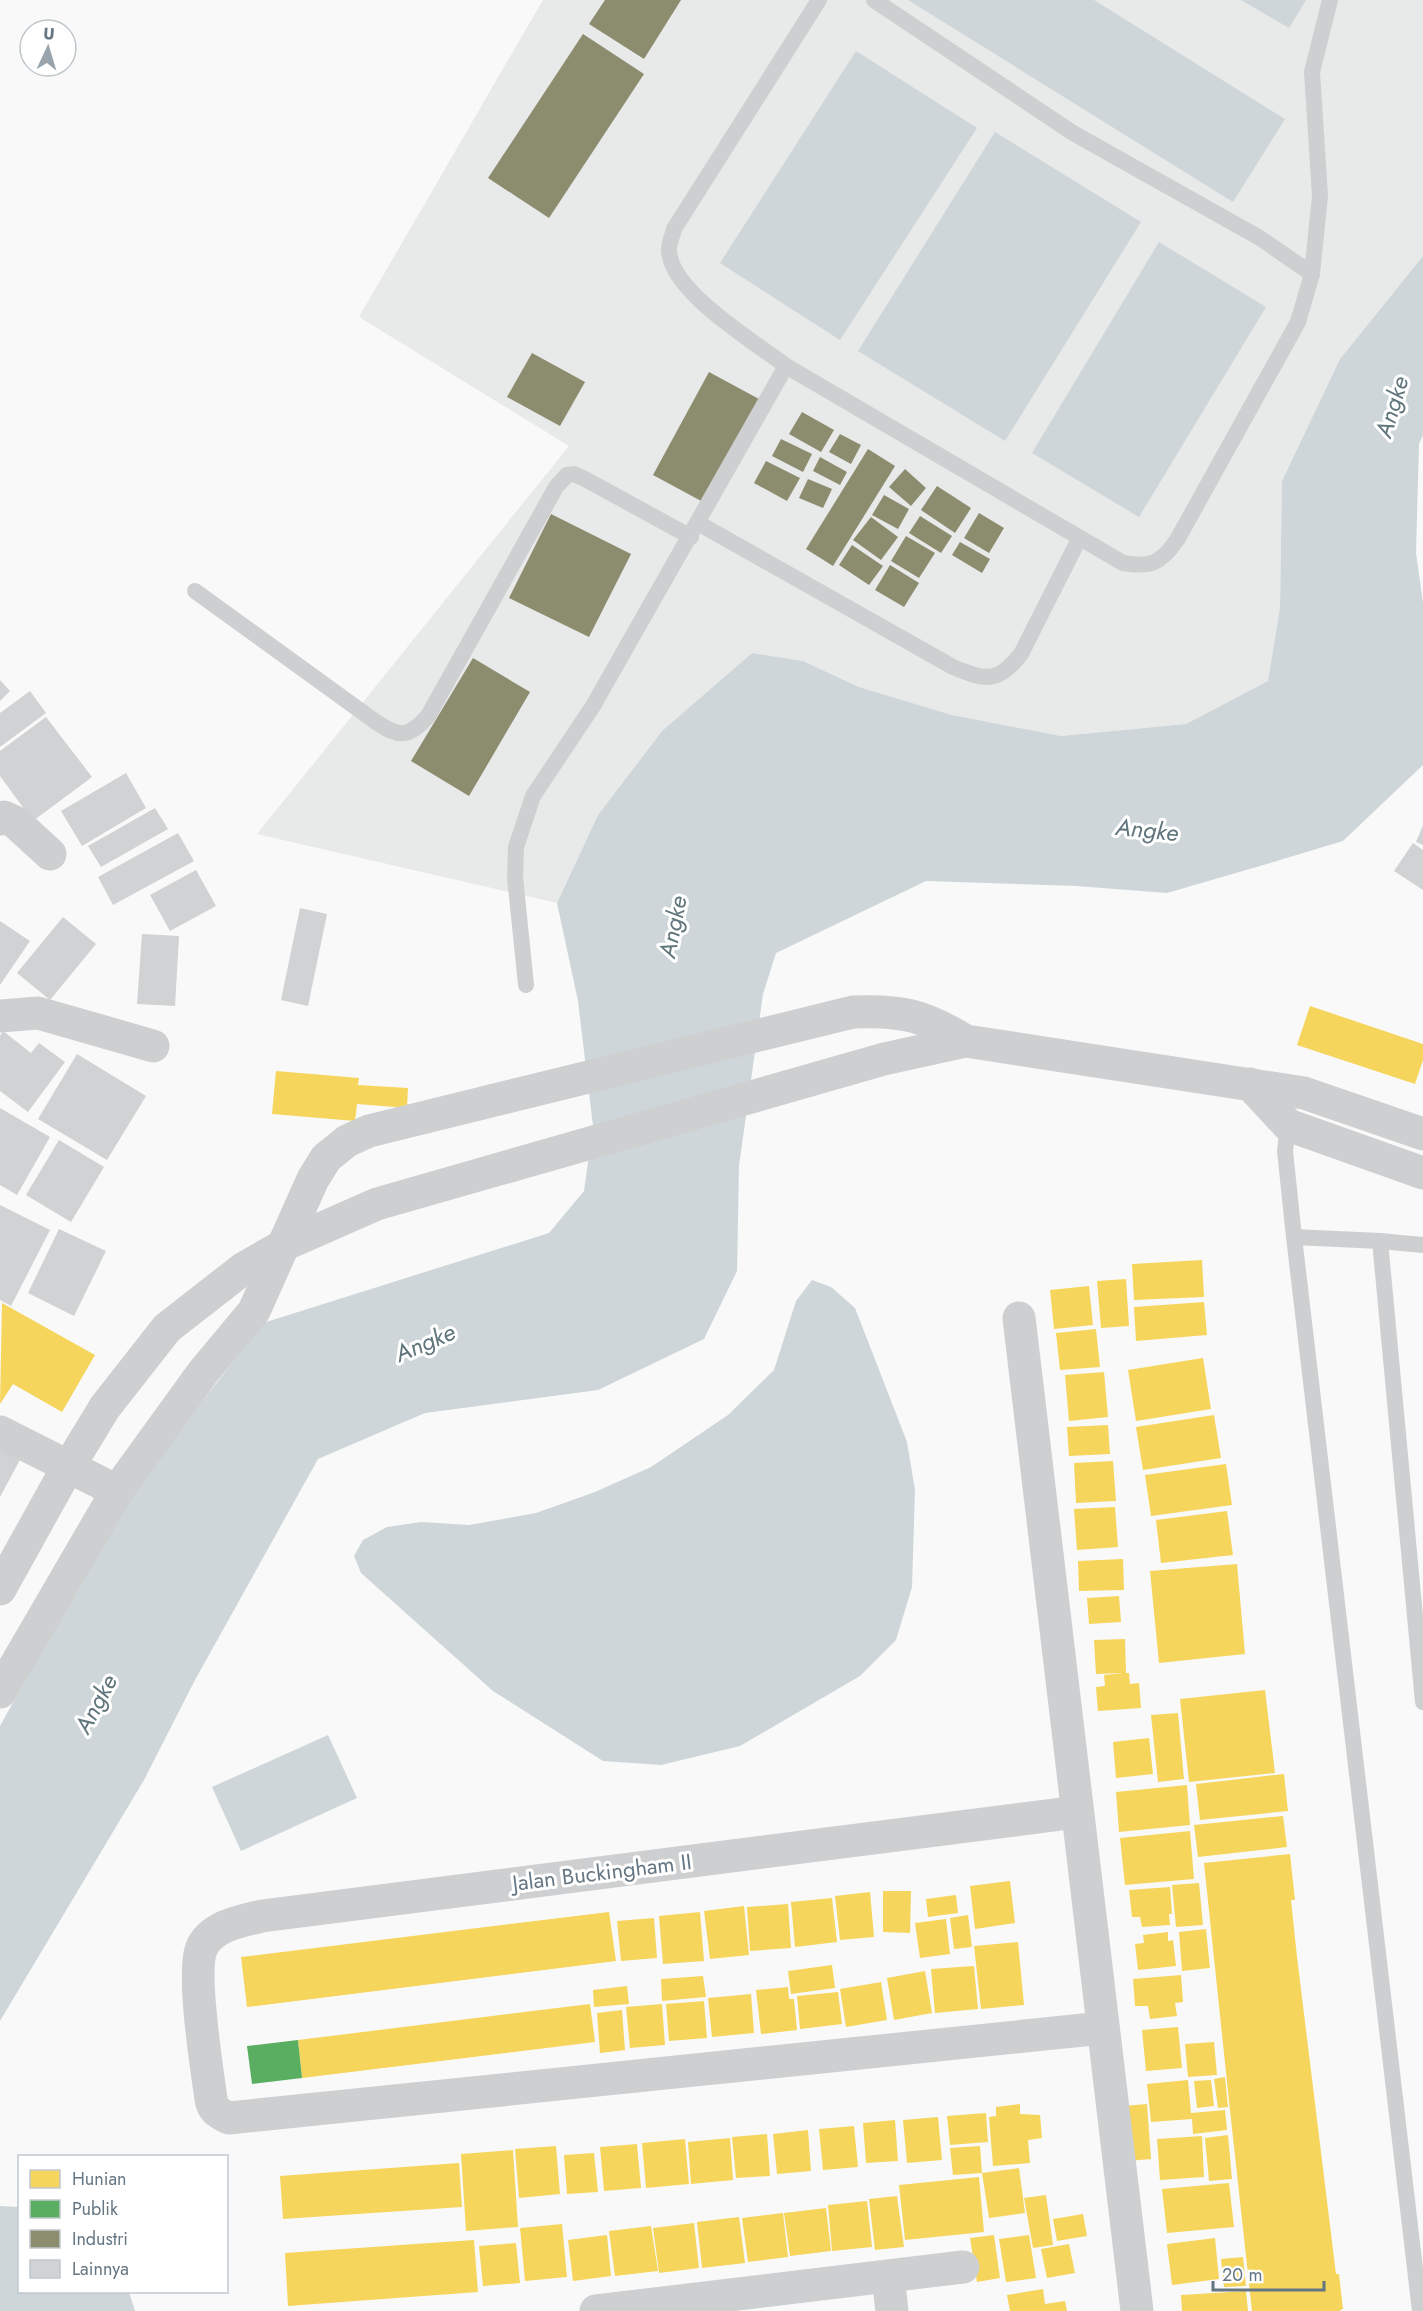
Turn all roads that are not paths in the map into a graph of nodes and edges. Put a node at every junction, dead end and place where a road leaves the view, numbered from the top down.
1 (819, 0) edge
2 (874, 0) edge
3 (1330, 0) edge
4 (1312, 274) junction
5 (786, 366) junction
6 (694, 530) junction
7 (1079, 539) junction
8 (195, 591) dead end
9 (0, 819) edge
10 (50, 854) dead end
11 (526, 985) dead end
12 (0, 1016) edge
13 (966, 1041) junction
14 (153, 1046) dead end
15 (1250, 1084) junction
16 (1304, 1093) junction
17 (1288, 1125) junction
18 (1423, 1134) edge
19 (1423, 1173) edge
20 (1294, 1237) junction
21 (1380, 1241) junction
22 (1423, 1245) edge
23 (1019, 1318) dead end
24 (0, 1432) edge
25 (117, 1491) junction
26 (0, 1588) edge
27 (1419, 1628) edge
28 (1422, 1691) edge
29 (0, 1692) edge
30 (1077, 1812) junction
31 (1103, 2028) junction
32 (963, 2267) dead end
33 (888, 2277) junction
34 (596, 2311) edge
35 (892, 2311) edge
36 (1137, 2311) edge
37 (1420, 2311) edge

1 - 5 lane
2 - 4 lane
3 - 4 lane
4 - 7 lane
5 - 6 lane
5 - 7 lane
6 - 7 lane
6 - 8 lane
6 - 11 lane
9 - 10 street
12 - 14 street
13 - 15 street
13 - 25 street
13 - 26 street, bridge
15 - 16 street
15 - 17 street
16 - 17 street
16 - 18 street
17 - 19 street
17 - 20 lane
20 - 21 lane
20 - 37 lane
21 - 22 lane
21 - 27 lane
23 - 30 street
24 - 25 street
25 - 29 street
27 - 28 lane
30 - 31 street
30 - 31 street, Jalan Buckingham II
31 - 36 street
32 - 33 street
33 - 34 street
33 - 35 street

